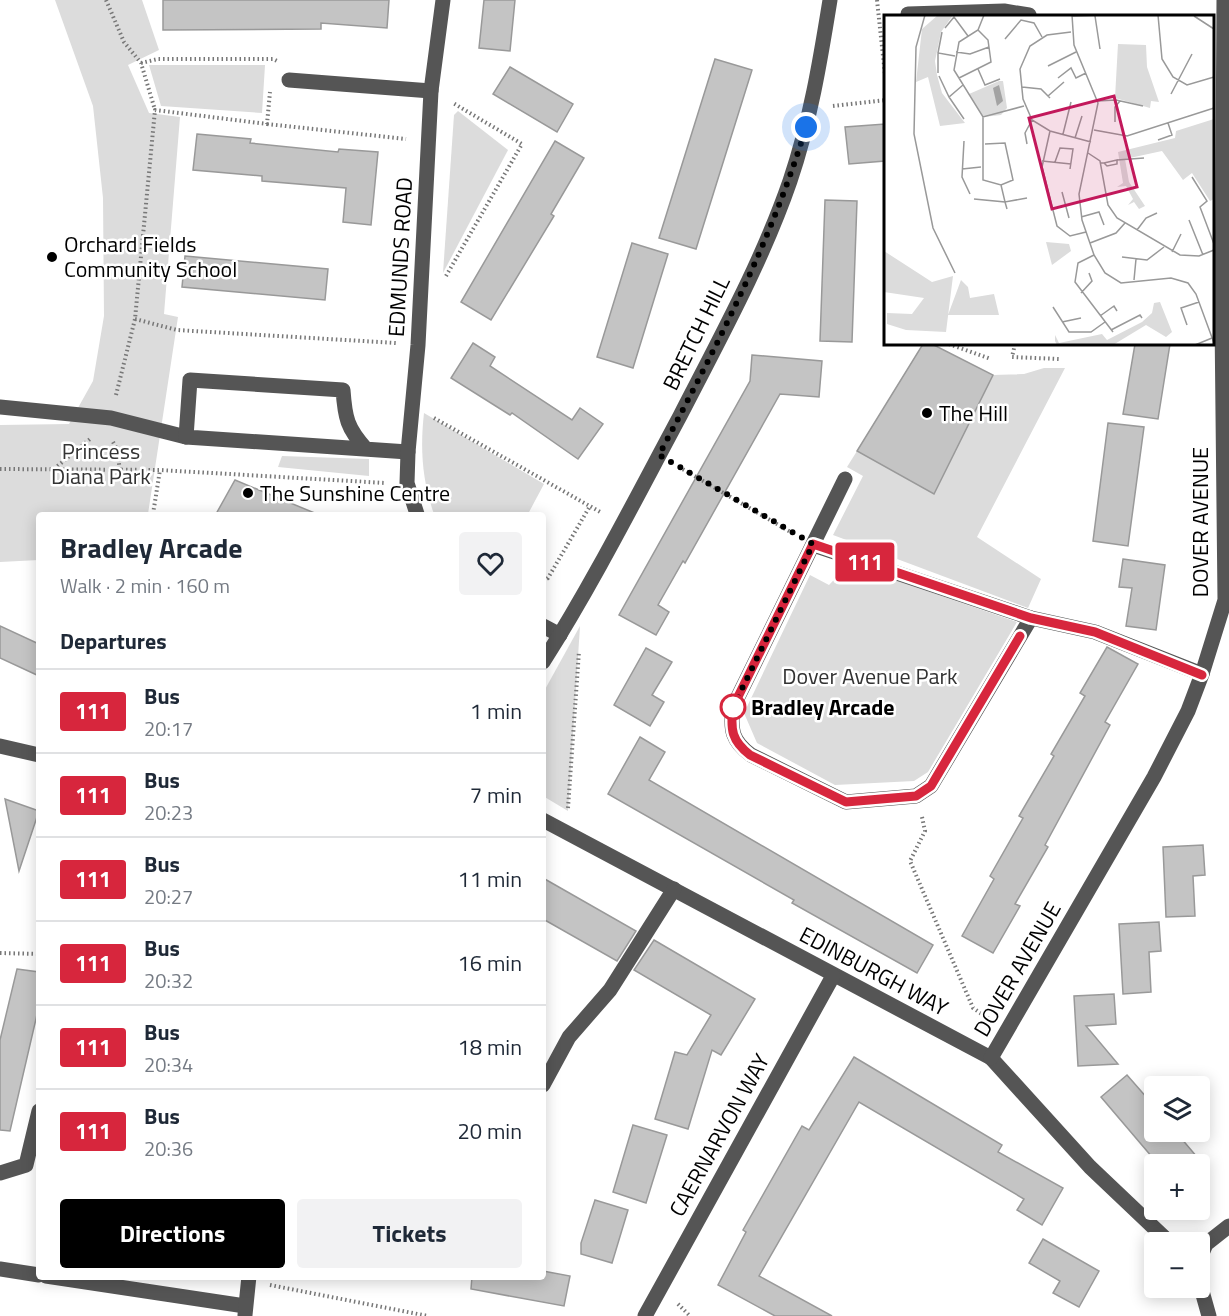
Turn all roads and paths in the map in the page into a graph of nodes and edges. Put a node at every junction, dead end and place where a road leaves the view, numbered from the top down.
1 (106, 0) edge
2 (443, 0) edge
3 (830, 0) edge
4 (877, 0) edge
5 (1224, 0) edge
6 (1028, 10) edge
7 (908, 14) dead end
8 (273, 59) junction
9 (141, 63) junction
10 (272, 70) dead end
11 (884, 74) edge
12 (271, 80) dead end
13 (289, 80) joint
14 (431, 91) junction
15 (884, 100) edge
16 (812, 109) junction
17 (155, 110) junction
18 (267, 124) junction
19 (428, 141) junction
20 (440, 286) dead end
21 (1217, 292) edge
22 (135, 319) junction
23 (418, 345) junction
24 (953, 345) edge
25 (1015, 345) edge
26 (991, 359) dead end
27 (1060, 359) dead end
28 (412, 406) junction
29 (0, 407) edge
30 (111, 418) junction
31 (100, 430) junction
32 (186, 437) junction
33 (366, 449) junction
34 (408, 452) junction
35 (659, 455) junction
36 (0, 469) edge
37 (54, 469) junction
38 (160, 470) junction
39 (120, 471) junction
40 (845, 479) dead end
41 (407, 483) junction
42 (590, 506) junction
43 (153, 512) edge
44 (416, 512) edge
45 (621, 524) junction
46 (813, 544) junction
47 (546, 579) edge
48 (1031, 618) junction
49 (546, 628) edge
50 (560, 635) junction
51 (579, 648) dead end
52 (546, 657) edge
53 (1202, 675) junction
54 (0, 746) edge
55 (36, 754) edge
56 (916, 796) junction
57 (546, 822) edge
58 (567, 833) junction
59 (674, 889) junction
60 (0, 953) edge
61 (36, 954) edge
62 (832, 976) junction
63 (1007, 1031) junction
64 (991, 1058) junction
65 (546, 1079) edge
66 (36, 1123) edge
67 (0, 1173) edge
68 (1229, 1226) edge
69 (1158, 1232) edge
70 (1210, 1241) edge
71 (0, 1269) edge
72 (36, 1275) edge
73 (69, 1280) edge
74 (249, 1280) edge
75 (254, 1280) edge
76 (1204, 1298) edge
77 (245, 1311) edge
78 (428, 1316) edge
79 (645, 1316) edge
80 (1209, 1316) edge

1 - 9 path
2 - 14 street, EDMUNDS ROAD
3 - 16 street, BRETCH HILL
4 - 11 path
5 - 21 street, DOVER AVENUE
6 - 7 street
8 - 9 path
8 - 10 path
8 - 13 path
9 - 17 path
12 - 18 path
13 - 14 street
14 - 19 street, EDMUNDS ROAD
14 - 20 path
15 - 16 path
16 - 35 street, BRETCH HILL
17 - 18 path
17 - 22 path
18 - 19 path
19 - 23 street, EDMUNDS ROAD
21 - 53 street, DOVER AVENUE
22 - 23 path
22 - 30 path
23 - 28 street, EDMUNDS ROAD
24 - 26 path
25 - 27 path
28 - 34 street, EDMUNDS ROAD
28 - 42 path
29 - 30 street
30 - 31 path
30 - 32 street
31 - 37 path
31 - 39 path
32 - 33 street
32 - 33 street
33 - 34 street
34 - 41 street, EDMUNDS ROAD
35 - 45 street, BRETCH HILL
35 - 46 path
36 - 37 path
37 - 39 path
38 - 39 path
38 - 41 path
38 - 43 path
40 - 46 street
41 - 44 street, EDMUNDS ROAD
42 - 45 path
42 - 47 path
45 - 50 street, BRETCH HILL
46 - 48 street
46 - 56 street
48 - 53 street
48 - 56 street
49 - 50 street
50 - 52 street, BRETCH HILL
51 - 58 path
53 - 63 street, DOVER AVENUE
54 - 55 street
56 - 63 path
57 - 58 street, EDINBURGH WAY
58 - 59 street, EDINBURGH WAY
59 - 62 street, EDINBURGH WAY
59 - 65 street
60 - 61 path
62 - 64 street, EDINBURGH WAY
62 - 79 street, CAERNARVON WAY
63 - 64 street, DOVER AVENUE
64 - 69 street, EDINBURGH WAY
66 - 67 street
68 - 70 street
71 - 72 street
73 - 77 street
74 - 77 street
75 - 78 path
76 - 80 street

